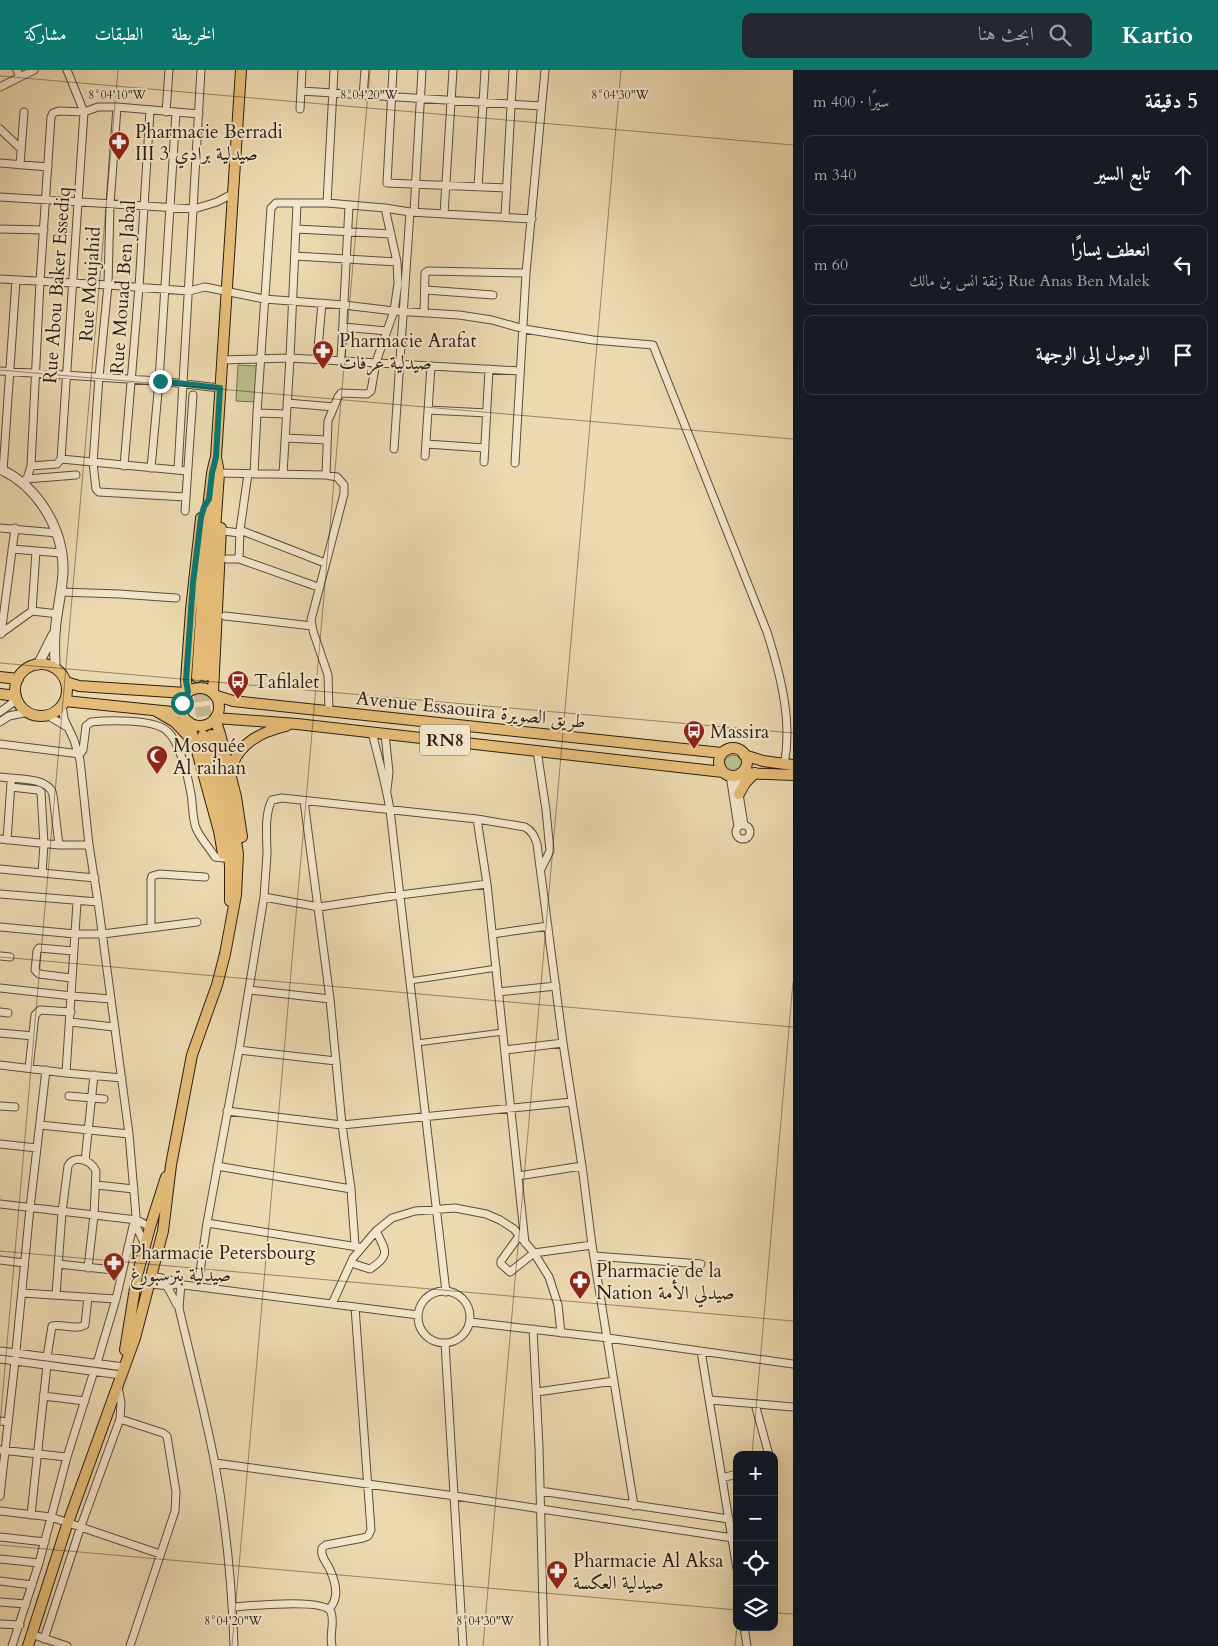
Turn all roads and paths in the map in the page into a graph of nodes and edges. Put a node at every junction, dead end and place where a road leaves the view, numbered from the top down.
1 (34, 70) edge
2 (67, 70) edge
3 (164, 70) edge
4 (169, 70) edge
5 (201, 70) edge
6 (241, 70) edge
7 (302, 70) edge
8 (334, 70) edge
9 (365, 70) edge
10 (393, 70) edge
11 (422, 70) edge
12 (452, 70) edge
13 (485, 70) edge
14 (513, 70) edge
15 (545, 70) edge
16 (18, 73) edge
17 (168, 78) junction
18 (0, 86) edge
19 (301, 91) junction
20 (333, 94) junction
21 (363, 96) junction
22 (392, 97) junction
23 (420, 99) junction
24 (451, 101) junction
25 (483, 103) junction
26 (512, 104) junction
27 (542, 106) junction
28 (117, 107) junction
29 (300, 109) dead end
30 (150, 111) junction
31 (24, 112) dead end
32 (84, 112) junction
33 (166, 112) junction
34 (176, 112) junction
35 (199, 114) junction
36 (0, 129) edge
37 (21, 150) junction
38 (0, 163) edge
39 (20, 165) junction
40 (48, 167) junction
41 (415, 184) junction
42 (446, 185) junction
43 (478, 187) junction
44 (507, 188) junction
45 (232, 194) junction
46 (0, 197) edge
47 (46, 200) junction
48 (77, 202) junction
49 (327, 203) junction
50 (297, 204) junction
51 (110, 205) junction
52 (144, 206) junction
53 (350, 206) junction
54 (171, 208) junction
55 (385, 208) junction
56 (194, 209) junction
57 (412, 212) junction
58 (444, 214) junction
59 (505, 217) junction
60 (532, 219) junction
61 (0, 229) edge
62 (296, 229) junction
63 (44, 230) junction
64 (348, 233) junction
65 (391, 234) junction
66 (295, 256) junction
67 (347, 259) junction
68 (397, 262) junction
69 (526, 273) junction
70 (0, 279) edge
71 (16, 280) junction
72 (40, 281) junction
73 (73, 283) junction
74 (108, 285) junction
75 (139, 288) junction
76 (166, 290) junction
77 (426, 290) junction
78 (189, 291) junction
79 (226, 292) junction
80 (493, 295) dead end
81 (264, 299) junction
82 (293, 300) junction
83 (322, 303) junction
84 (344, 304) junction
85 (394, 311) junction
86 (404, 312) junction
87 (424, 313) junction
88 (343, 327) junction
89 (524, 329) junction
90 (387, 331) junction
91 (290, 358) junction
92 (260, 359) junction
93 (317, 359) junction
94 (222, 360) junction
95 (341, 360) junction
96 (376, 362) junction
97 (400, 364) junction
98 (430, 366) junction
99 (489, 369) junction
100 (0, 370) edge
101 (9, 371) junction
102 (520, 371) junction
103 (36, 373) junction
104 (66, 375) junction
105 (99, 377) junction
106 (133, 379) junction
107 (160, 381) junction
108 (184, 384) junction
109 (220, 388) junction
110 (193, 395) dead end
111 (287, 403) junction
112 (334, 407) junction
113 (428, 410) junction
114 (257, 413) junction
115 (487, 413) junction
116 (286, 414) junction
117 (285, 438) junction
118 (327, 440) junction
119 (426, 444) junction
120 (485, 448) junction
121 (394, 449) dead end
122 (425, 456) dead end
123 (216, 457) junction
124 (61, 460) junction
125 (484, 462) dead end
126 (93, 463) junction
127 (515, 463) dead end
128 (31, 466) junction
129 (124, 466) junction
130 (151, 468) junction
131 (2, 470) edge
132 (178, 470) junction
133 (187, 471) junction
134 (219, 473) junction
135 (251, 474) junction
136 (283, 474) junction
137 (76, 475) dead end
138 (326, 475) junction
139 (26, 482) junction
140 (185, 497) junction
141 (213, 499) junction
142 (185, 511) dead end
143 (0, 528) edge
144 (15, 528) junction
145 (224, 531) dead end
146 (240, 531) junction
147 (56, 533) junction
148 (12, 549) junction
149 (36, 551) junction
150 (62, 553) junction
151 (227, 559) dead end
152 (239, 559) junction
153 (325, 563) junction
154 (318, 587) junction
155 (61, 592) junction
156 (176, 598) dead end
157 (32, 610) junction
158 (58, 614) junction
159 (226, 616) dead end
160 (312, 626) junction
161 (55, 632) junction
162 (0, 634) edge
163 (38, 665) junction
164 (55, 668) junction
165 (0, 677) edge
166 (201, 677) tunnel mouth
167 (18, 679) junction
168 (66, 682) junction
169 (187, 693) junction
170 (0, 694) edge
171 (215, 694) junction
172 (16, 697) junction
173 (63, 703) junction
174 (148, 708) junction
175 (329, 711) junction
176 (0, 712) edge
177 (28, 712) junction
178 (182, 712) junction
179 (47, 715) junction
180 (216, 719) junction
181 (0, 722) edge
182 (189, 722) junction
183 (297, 724) junction
184 (67, 727) junction
185 (372, 732) junction
186 (384, 734) junction
187 (207, 735) tunnel mouth
188 (0, 744) edge
189 (196, 746) junction
190 (537, 750) junction
191 (722, 753) junction
192 (78, 754) junction
193 (744, 754) junction
194 (788, 765) edge
195 (756, 773) junction
196 (230, 774) junction
197 (733, 774) junction
198 (793, 775) edge
199 (0, 777) edge
200 (11, 778) junction
201 (11, 787) junction
202 (387, 790) junction
203 (739, 794) junction
204 (304, 801) junction
205 (390, 810) junction
206 (477, 819) junction
207 (3, 839) edge
208 (44, 844) junction
209 (59, 845) junction
210 (89, 845) junction
211 (224, 858) junction
212 (0, 869) edge
213 (541, 870) junction
214 (42, 873) junction
215 (234, 876) junction
216 (205, 877) dead end
217 (94, 878) junction
218 (487, 884) junction
219 (0, 894) edge
220 (400, 894) junction
221 (264, 897) junction
222 (77, 902) junction
223 (98, 902) junction
224 (319, 907) junction
225 (197, 922) dead end
226 (0, 926) edge
227 (548, 926) junction
228 (151, 928) junction
229 (75, 934) junction
230 (103, 934) junction
231 (493, 934) junction
232 (74, 951) junction
233 (0, 956) edge
234 (10, 957) dead end
235 (497, 968) junction
236 (71, 978) junction
237 (410, 981) junction
238 (556, 986) junction
239 (0, 988) edge
240 (249, 990) junction
241 (499, 992) junction
242 (72, 996) junction
243 (111, 999) junction
244 (330, 999) junction
245 (71, 1012) junction
246 (70, 1022) junction
247 (114, 1027) junction
248 (503, 1032) junction
249 (0, 1033) edge
250 (33, 1036) junction
251 (417, 1043) junction
252 (563, 1043) junction
253 (239, 1050) junction
254 (505, 1050) junction
255 (336, 1061) junction
256 (0, 1065) edge
257 (29, 1068) junction
258 (46, 1070) junction
259 (66, 1073) junction
260 (94, 1075) junction
261 (122, 1078) junction
262 (69, 1096) dead end
263 (91, 1098) junction
264 (104, 1099) dead end
265 (572, 1102) junction
266 (0, 1106) edge
267 (15, 1107) dead end
268 (510, 1109) junction
269 (228, 1111) junction
270 (426, 1118) junction
271 (40, 1125) junction
272 (342, 1126) junction
273 (88, 1130) junction
274 (129, 1134) junction
275 (0, 1144) edge
276 (37, 1148) junction
277 (85, 1161) junction
278 (171, 1165) junction
279 (217, 1166) junction
280 (582, 1166) junction
281 (518, 1176) junction
282 (96, 1185) junction
283 (134, 1189) junction
284 (351, 1189) junction
285 (0, 1204) edge
286 (30, 1208) junction
287 (437, 1210) junction
288 (62, 1212) junction
289 (94, 1215) junction
290 (136, 1220) junction
291 (207, 1223) junction
292 (150, 1228) junction
293 (163, 1231) junction
294 (376, 1231) junction
295 (519, 1236) junction
296 (525, 1243) junction
297 (145, 1245) junction
298 (592, 1245) junction
299 (358, 1246) junction
300 (534, 1253) junction
301 (594, 1256) junction
302 (0, 1260) edge
303 (24, 1263) junction
304 (351, 1263) junction
305 (58, 1264) junction
306 (701, 1264) dead end
307 (88, 1268) junction
308 (122, 1271) junction
309 (136, 1282) junction
310 (150, 1282) junction
311 (179, 1284) junction
312 (167, 1286) junction
313 (198, 1286) junction
314 (446, 1292) junction
315 (22, 1293) junction
316 (56, 1295) junction
317 (88, 1297) junction
318 (116, 1299) junction
319 (332, 1304) junction
320 (355, 1307) junction
321 (179, 1308) junction
322 (418, 1315) junction
323 (470, 1322) junction
324 (532, 1329) junction
325 (561, 1333) junction
326 (608, 1338) junction
327 (445, 1344) junction
328 (701, 1350) junction
329 (0, 1352) edge
330 (16, 1357) junction
331 (0, 1359) edge
332 (47, 1361) junction
333 (96, 1363) junction
334 (793, 1364) edge
335 (94, 1371) junction
336 (122, 1371) junction
337 (614, 1381) junction
338 (118, 1386) junction
339 (537, 1392) junction
340 (43, 1396) junction
341 (710, 1400) junction
342 (85, 1401) junction
343 (755, 1404) junction
344 (793, 1407) edge
345 (120, 1419) junction
346 (0, 1421) edge
347 (8, 1422) junction
348 (3, 1451) edge
349 (768, 1451) edge
350 (37, 1454) junction
351 (68, 1457) junction
352 (215, 1463) junction
353 (733, 1475) edge
354 (722, 1478) junction
355 (368, 1484) junction
356 (540, 1491) junction
357 (0, 1496) edge
358 (455, 1496) junction
359 (634, 1506) junction
360 (540, 1509) junction
361 (0, 1511) edge
362 (31, 1514) junction
363 (51, 1517) junction
364 (729, 1520) junction
365 (68, 1522) junction
366 (81, 1526) junction
367 (0, 1537) edge
368 (733, 1538) joint
369 (45, 1542) junction
370 (160, 1554) junction
371 (0, 1559) edge
372 (39, 1563) junction
373 (0, 1581) edge
374 (32, 1585) junction
375 (0, 1602) edge
376 (26, 1604) junction
377 (233, 1607) junction
378 (329, 1609) junction
379 (0, 1624) edge
380 (20, 1625) junction
381 (745, 1631) edge
382 (32, 1634) junction
383 (44, 1639) junction
384 (12, 1646) edge
385 (28, 1646) edge
386 (67, 1646) edge
387 (130, 1646) edge
388 (234, 1646) edge
389 (332, 1646) edge
390 (462, 1646) edge
391 (544, 1646) edge
392 (747, 1646) edge

1 - 16 street
2 - 32 street
3 - 17 street
4 - 17 street
5 - 35 street
6 - 45 main road
7 - 19 street
8 - 20 street
9 - 21 street
10 - 22 street
11 - 23 street
12 - 24 street
13 - 25 street
14 - 26 street
15 - 27 street
16 - 18 street
17 - 33 street
19 - 20 street
19 - 29 street
20 - 21 street
20 - 49 street
21 - 22 street
22 - 23 street
22 - 41 street
23 - 24 street
23 - 41 street
24 - 25 street
24 - 42 street
25 - 26 street
25 - 43 street
26 - 27 street
26 - 44 street
27 - 60 street
28 - 30 street
28 - 32 street
28 - 51 street, Rue Moujahid
30 - 33 street
30 - 52 street, Rue Mouad Ben Jabal
31 - 37 street
32 - 40 street
32 - 48 street, Rue Abou Baker Essediq
33 - 34 street
34 - 35 street
34 - 54 street
35 - 56 street
36 - 37 street
37 - 39 street
38 - 39 street
39 - 40 street
40 - 47 street
41 - 42 street
41 - 57 street
42 - 43 street
42 - 58 street
43 - 44 street
44 - 59 street
45 - 56 street
45 - 79 main road
46 - 47 street
47 - 48 street
47 - 63 street
48 - 51 street
48 - 73 street, Rue Abou Baker Essediq
49 - 50 street
49 - 53 street
50 - 62 street
50 - 81 street
51 - 52 street
51 - 74 street, Rue Moujahid
52 - 54 street
52 - 75 street, Rue Mouad Ben Jabal
53 - 55 street
53 - 64 street
54 - 56 street
54 - 76 street
55 - 57 street
55 - 65 street
56 - 78 street
57 - 58 street
57 - 86 street
58 - 59 street
59 - 60 street
60 - 69 street
61 - 63 street
62 - 64 street
62 - 66 street
63 - 72 street
64 - 65 street
64 - 67 street
65 - 68 street
66 - 67 street
66 - 82 street
67 - 68 street
67 - 84 street
68 - 85 street
69 - 77 street
69 - 89 street
70 - 71 street
71 - 72 street
71 - 101 street
72 - 73 street
72 - 103 street
73 - 74 street
73 - 104 street, Rue Abou Baker Essediq
74 - 75 street
74 - 105 street, Rue Moujahid
75 - 76 street
75 - 106 street, Rue Mouad Ben Jabal
76 - 78 street
76 - 107 street
77 - 80 street
77 - 87 street
78 - 79 street
78 - 108 street
79 - 81 street
79 - 94 main road
81 - 82 street
81 - 92 street
82 - 83 street
82 - 91 street
83 - 84 street
83 - 93 street
84 - 85 street
84 - 88 street
85 - 86 street
85 - 90 street
86 - 87 street
86 - 97 street
87 - 89 street
88 - 90 street
88 - 95 street
89 - 102 street
89 - 194 street
90 - 96 street
91 - 92 street
91 - 93 street
91 - 111 street
92 - 94 street
92 - 114 street
93 - 95 street
94 - 109 main road
95 - 96 street
96 - 97 street
96 - 112 street
97 - 98 street
97 - 121 street
98 - 99 street
98 - 113 street
99 - 102 street
99 - 115 street
100 - 101 street
101 - 103 street
101 - 131 street
102 - 127 street
103 - 104 street
103 - 128 street
104 - 105 street
104 - 124 street, Rue Abou Baker Essediq
105 - 106 street
105 - 126 street, Rue Moujahid
106 - 107 street
106 - 129 street, Rue Mouad Ben Jabal
107 - 108 street
107 - 130 street
108 - 109 street
108 - 132 street
109 - 123 main road
110 - 133 street
111 - 112 street
111 - 116 street
112 - 118 street
113 - 115 street
113 - 119 street
114 - 116 street
114 - 135 street
115 - 120 street
116 - 117 street
117 - 118 street
117 - 136 street
118 - 138 street
119 - 120 street
119 - 122 street
120 - 125 street
123 - 134 main road
123 - 141 main road
124 - 126 street
124 - 128 street
126 - 129 street
126 - 140 street, Rue Moujahid
128 - 139 street
129 - 130 street
130 - 132 street
131 - 139 street
132 - 133 street
133 - 140 street
134 - 135 street
134 - 141 main road
135 - 136 street
135 - 146 street
136 - 138 street
137 - 139 street
138 - 153 street
139 - 147 street
140 - 142 street
141 - 166 main road
141 - 169 main road
141 - 171 main road
143 - 144 street
144 - 147 street
144 - 148 street
145 - 146 street
146 - 152 street
146 - 153 street
147 - 150 street
148 - 149 street
148 - 162 street
149 - 150 street
149 - 157 street
150 - 155 street
151 - 152 street
152 - 154 street
153 - 154 street
154 - 160 street
155 - 156 street
155 - 158 street
157 - 158 street
157 - 162 street
158 - 161 street
159 - 160 street
160 - 175 street
161 - 163 street
161 - 164 street
163 - 164 main road
163 - 167 main road
164 - 168 main road
165 - 167 main road
167 - 172 main road
168 - 169 main road
168 - 173 main road
169 - 171 main road
169 - 178 main road
170 - 172 main road
171 - 175 main road, Avenue Essaouira طريق الصويرة / RN8
171 - 180 main road
172 - 176 street
172 - 177 main road
173 - 174 main road
173 - 179 main road
173 - 184 street
174 - 178 main road
174 - 189 main road
175 - 191 main road, Avenue Essaouira طريق الصويرة / RN8
177 - 179 main road
177 - 181 street
178 - 182 main road
179 - 184 street
180 - 182 main road
180 - 183 main road, Avenue Essaouira طريق الصويرة / RN8
180 - 196 main road
182 - 189 main road
183 - 185 main road, Avenue Essaouira طريق الصويرة / RN8
183 - 196 main road
184 - 192 street
185 - 186 main road, Avenue Essaouira طريق الصويرة / RN8
185 - 202 street
186 - 190 main road, Avenue Essaouira طريق الصويرة / RN8
186 - 202 street
187 - 215 main road
188 - 192 street
189 - 211 main road
190 - 197 main road, Avenue Essaouira طريق الصويرة / RN8
190 - 213 street
191 - 193 main road, RN8
191 - 197 main road
192 - 210 street
192 - 211 street
193 - 194 main road, RN8
193 - 197 main road
195 - 197 main road, Avenue Essaouira طريق الصويرة / RN8
195 - 198 main road, Avenue Essaouira طريق الصويرة / RN8
195 - 203 main road
196 - 215 main road
197 - 203 street
197 - 203 street
199 - 200 street
200 - 201 street
200 - 209 street
201 - 207 street
201 - 208 street
202 - 205 street
204 - 205 street
204 - 221 street
204 - 224 street
205 - 206 street
205 - 220 street
206 - 213 street
206 - 218 street
207 - 208 street
208 - 209 street
208 - 214 street
209 - 210 street
210 - 217 street
211 - 215 main road
212 - 214 street
213 - 227 street
214 - 217 street
215 - 278 main road
216 - 228 street
217 - 223 street
218 - 220 street
218 - 231 street
219 - 222 street
220 - 224 street
220 - 237 street
221 - 224 street
221 - 240 street
222 - 223 street
222 - 229 street
223 - 230 street
224 - 244 street
225 - 228 street
226 - 229 street
227 - 231 street
227 - 238 street
228 - 230 street
229 - 230 street
229 - 232 street
230 - 243 street
231 - 235 street
232 - 236 street
232 - 236 street
233 - 234 street
235 - 237 street
235 - 241 street
236 - 242 street
237 - 251 street
238 - 241 street
238 - 252 street
239 - 242 street
240 - 244 street
240 - 253 street
241 - 248 street
242 - 243 street
242 - 245 street
243 - 247 street
244 - 255 street
245 - 246 street
245 - 250 street
246 - 247 street
246 - 259 street
247 - 261 street
248 - 251 street
248 - 254 street
249 - 250 street
250 - 257 street
251 - 270 street
252 - 254 street
252 - 265 street
253 - 255 street
253 - 269 street
254 - 268 street
255 - 272 street
256 - 257 street
257 - 258 street
258 - 259 street
258 - 271 street
259 - 260 street
260 - 261 street
260 - 263 street
261 - 274 street
262 - 263 street
263 - 264 street
263 - 273 street
265 - 268 street
265 - 280 street
266 - 267 street
268 - 270 street
268 - 281 street
269 - 272 street
269 - 279 street
270 - 272 street
270 - 287 street
271 - 273 street
271 - 276 street
272 - 284 street
273 - 274 street
273 - 277 street
274 - 283 street
275 - 276 street
276 - 286 street
277 - 282 street
277 - 288 street
278 - 292 main road
278 - 293 main road
279 - 284 street
279 - 291 street
280 - 281 street
280 - 298 street
281 - 296 street
282 - 283 street
282 - 289 street
283 - 290 street
284 - 299 street
285 - 286 street
286 - 288 street
286 - 303 street
287 - 294 street
287 - 295 street
287 - 314 street
288 - 289 street
288 - 305 street
289 - 290 street
289 - 307 street
290 - 292 street
290 - 297 street
290 - 308 street
291 - 299 street
291 - 313 street
292 - 293 main road
292 - 297 main road
293 - 310 main road
294 - 299 street
294 - 304 street
295 - 296 street
295 - 300 street
296 - 300 street
297 - 309 main road
298 - 300 street
298 - 301 street
299 - 304 street
300 - 325 street
301 - 306 street
301 - 326 street
302 - 303 street
303 - 315 street
304 - 319 street
305 - 307 street
305 - 316 street
307 - 308 street
308 - 318 street
309 - 310 main road
309 - 336 main road
310 - 311 street
310 - 312 street
310 - 336 main road
311 - 312 street
311 - 313 street
311 - 321 street
312 - 321 street
313 - 319 street
314 - 322 street
314 - 323 street
315 - 316 street
315 - 330 street
316 - 317 street
317 - 318 street
317 - 332 street
318 - 333 street
319 - 320 street
320 - 322 street
320 - 355 street
321 - 352 street
322 - 327 street
323 - 324 street
323 - 327 street
324 - 325 street
324 - 339 street
325 - 326 street
326 - 328 street
326 - 337 street
327 - 358 street
328 - 334 street
328 - 341 street
329 - 330 street
330 - 331 street
330 - 332 street
330 - 347 street
332 - 333 street
332 - 335 street
332 - 340 street
333 - 336 street
335 - 336 street
335 - 342 street
336 - 338 main road
337 - 339 street
337 - 359 street
338 - 345 street
338 - 365 main road
339 - 356 street
340 - 342 street
340 - 350 street
341 - 343 street
341 - 354 street
342 - 351 street
343 - 344 street
343 - 349 street
345 - 366 street
345 - 370 street
346 - 347 street
347 - 348 street
348 - 350 street
348 - 357 street
350 - 351 street
350 - 362 street
351 - 363 street
352 - 355 street
352 - 377 street
353 - 354 street
354 - 364 street
355 - 358 street
355 - 378 street
356 - 359 street
356 - 360 street
358 - 360 street
358 - 390 street
359 - 364 street
360 - 368 street
360 - 391 street
361 - 362 street
362 - 363 street
363 - 365 street
363 - 369 street
364 - 368 street
365 - 366 street
365 - 382 main road
366 - 370 street
366 - 383 street
367 - 369 street
369 - 372 street
370 - 387 street
371 - 372 street
372 - 374 street
373 - 374 street
374 - 376 street
375 - 376 street
376 - 380 street
377 - 378 street
377 - 388 street
378 - 389 street
379 - 380 street
380 - 384 street
381 - 392 street
382 - 383 street
382 - 385 main road
383 - 386 street

